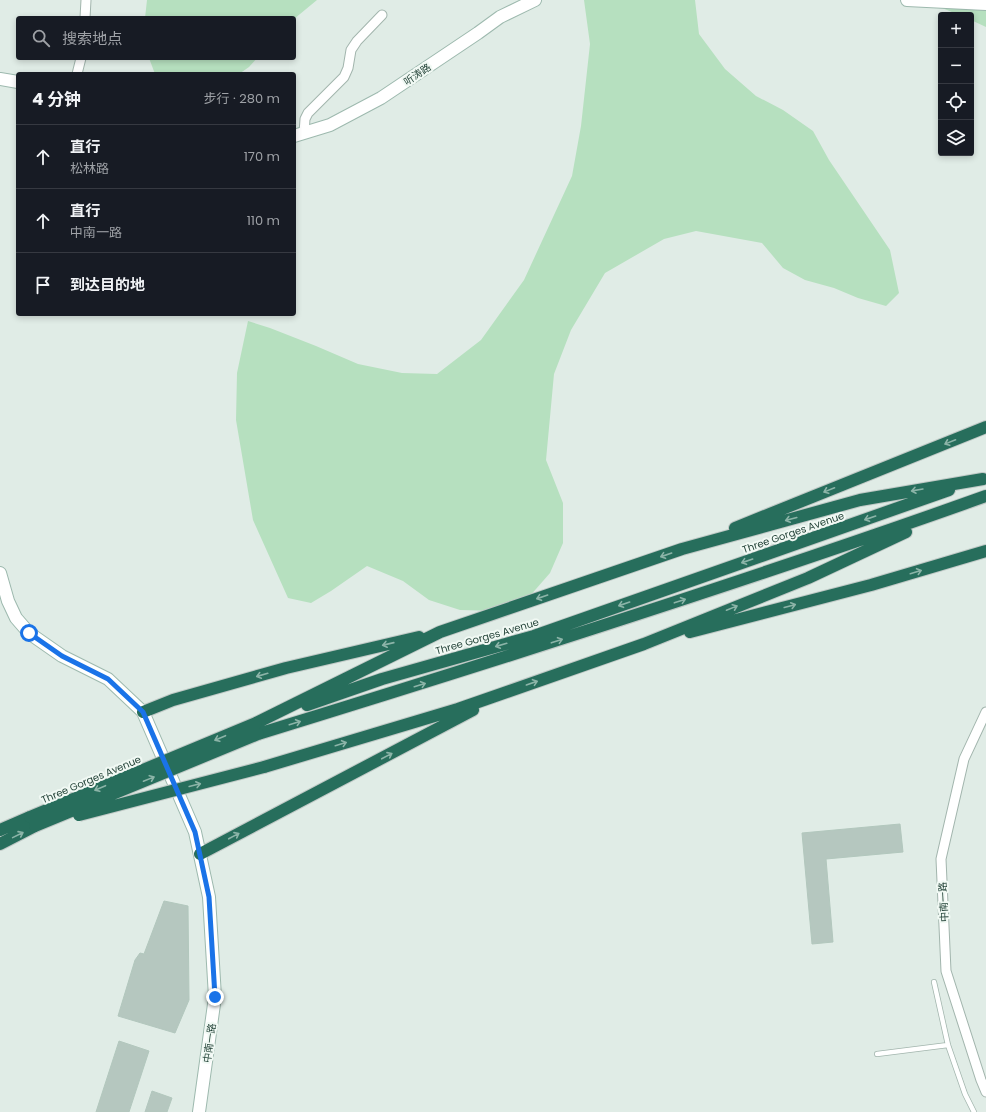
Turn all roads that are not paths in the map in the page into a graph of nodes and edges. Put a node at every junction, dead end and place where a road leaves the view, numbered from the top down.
1 (86, 0) edge
2 (535, 0) edge
3 (907, 0) edge
4 (986, 4) edge
5 (85, 16) edge
6 (382, 16) dead end
7 (80, 60) edge
8 (78, 72) edge
9 (0, 79) edge
10 (16, 82) edge
11 (299, 135) edge
12 (986, 427) edge
13 (984, 478) edge
14 (981, 498) edge
15 (682, 549) junction
16 (986, 551) edge
17 (0, 573) edge
18 (440, 632) junction
19 (644, 644) junction
20 (515, 689) junction
21 (143, 712) junction
22 (986, 712) edge
23 (257, 729) junction
24 (32, 822) junction
25 (0, 830) edge
26 (0, 844) edge
27 (200, 854) junction
28 (934, 982) dead end
29 (948, 1045) junction
30 (877, 1054) dead end
31 (986, 1092) edge
32 (199, 1112) edge
33 (974, 1112) edge

1 - 5 street
2 - 11 street, 听涛路
3 - 4 street
6 - 11 street
7 - 8 street
9 - 10 street
12 -> 15 highway
13 -> 15 highway
13 -> 23 highway, Three Gorges Avenue
19 -> 14 highway
23 -> 14 highway, Three Gorges Avenue
15 -> 18 highway
19 -> 16 highway
17 - 21 street
18 -> 21 highway
18 - 23 highway
20 -> 19 highway
24 -> 20 highway, bridge
27 -> 20 highway
21 - 27 street, 中南一路
22 - 31 street, 中南一路
23 - 24 highway, Three Gorges Avenue, bridge
24 - 25 highway, Three Gorges Avenue
26 -> 24 highway, Three Gorges Avenue
27 - 32 street, 中南一路
28 - 29 lane
29 - 30 lane
29 - 33 lane

